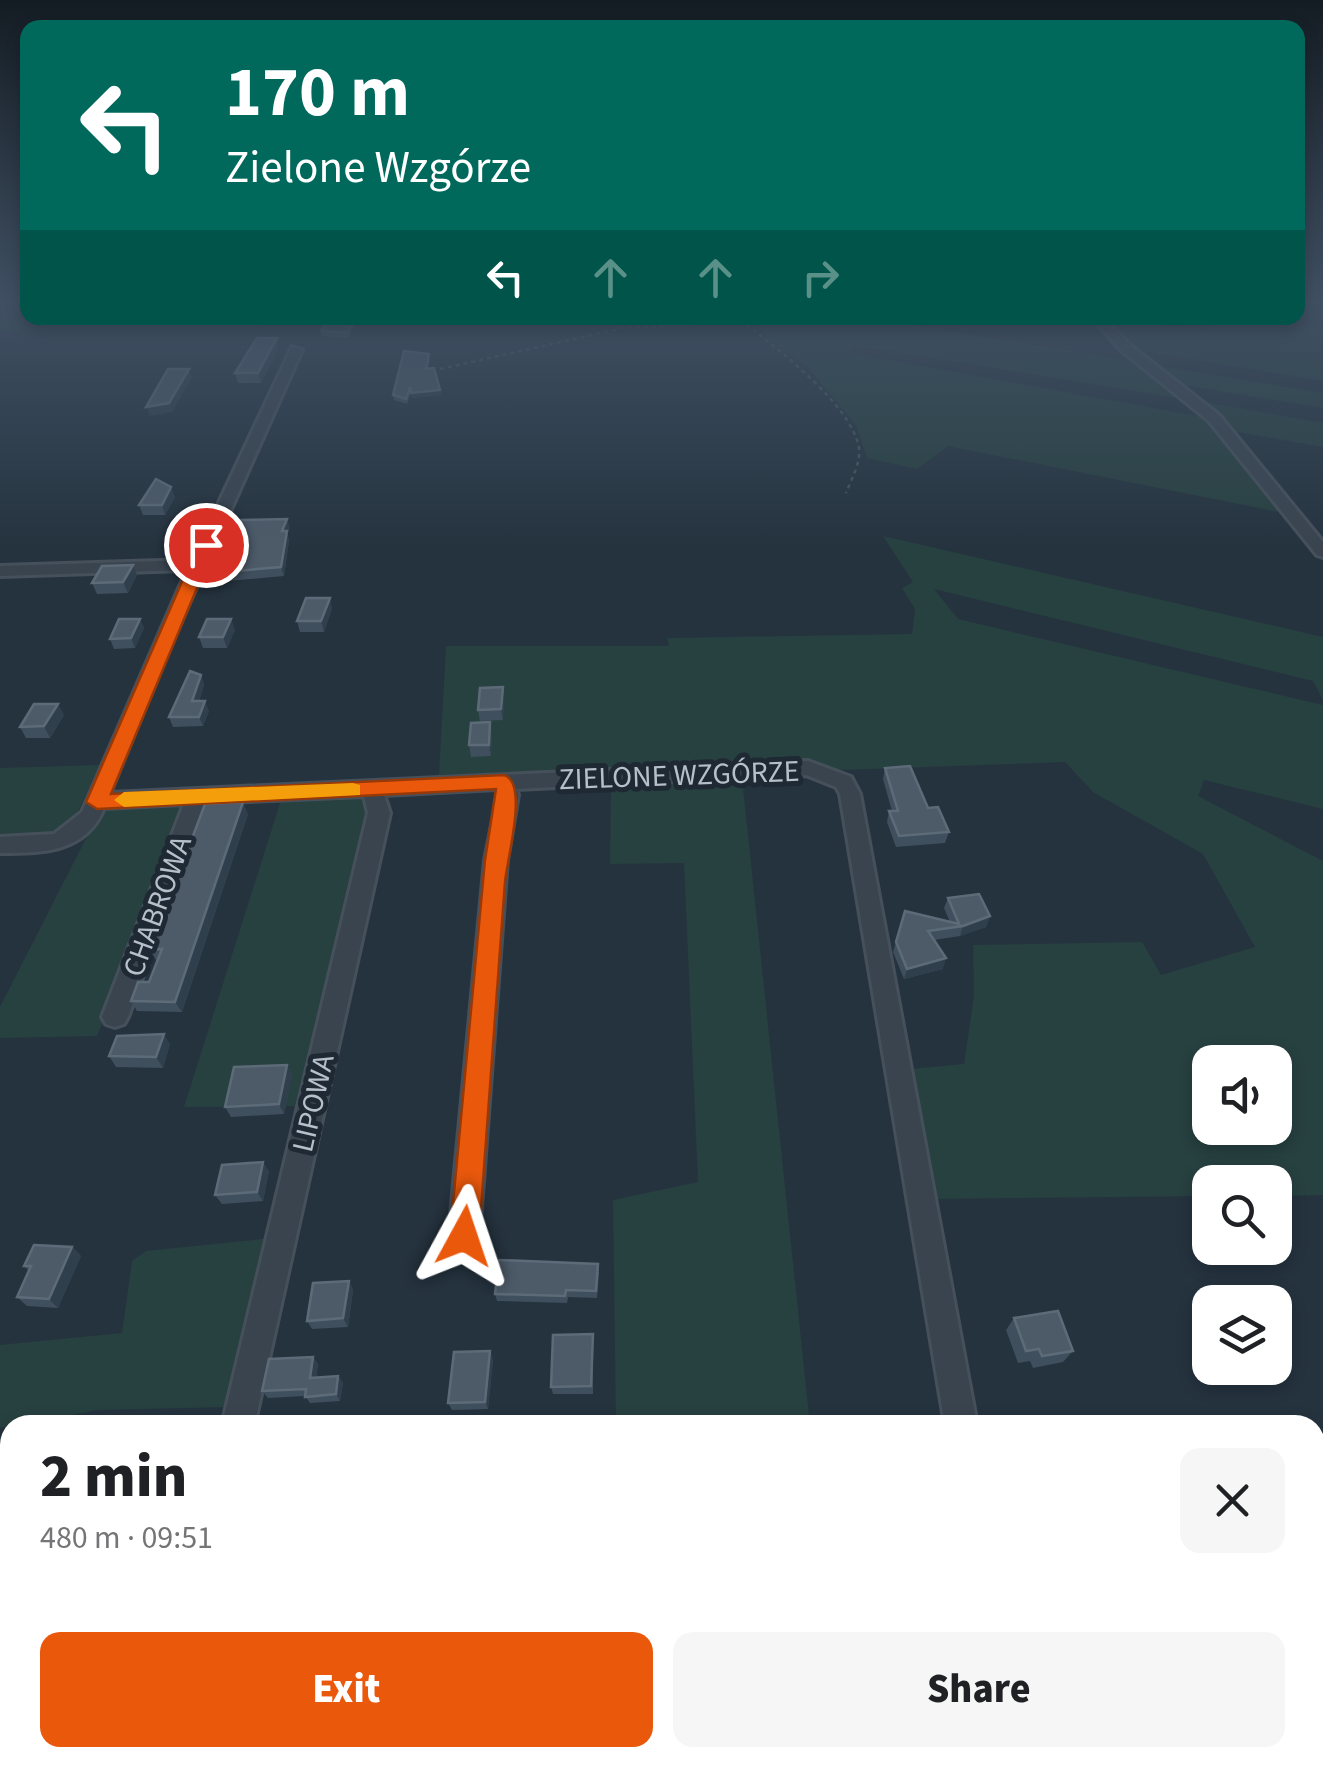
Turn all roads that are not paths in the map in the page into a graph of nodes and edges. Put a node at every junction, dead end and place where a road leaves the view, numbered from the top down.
1 (281, 384) edge
2 (1172, 384) edge
3 (1323, 552) edge
4 (200, 564) junction
5 (0, 571) edge
6 (504, 782) junction
7 (372, 789) junction
8 (198, 795) junction
9 (97, 802) junction
10 (0, 846) edge
11 (116, 1017) dead end
12 (464, 1236) dead end
13 (240, 1415) edge
14 (959, 1415) edge

1 - 4 street
2 - 3 street
4 - 5 street
4 - 9 street
6 - 7 street, ZIELONE WZGÓRZE
6 - 12 street
6 - 14 street, ZIELONE WZGÓRZE
7 - 8 street, ZIELONE WZGÓRZE
7 - 13 street, LIPOWA
8 - 9 street, ZIELONE WZGÓRZE
8 - 11 street, CHABROWA
9 - 10 street

